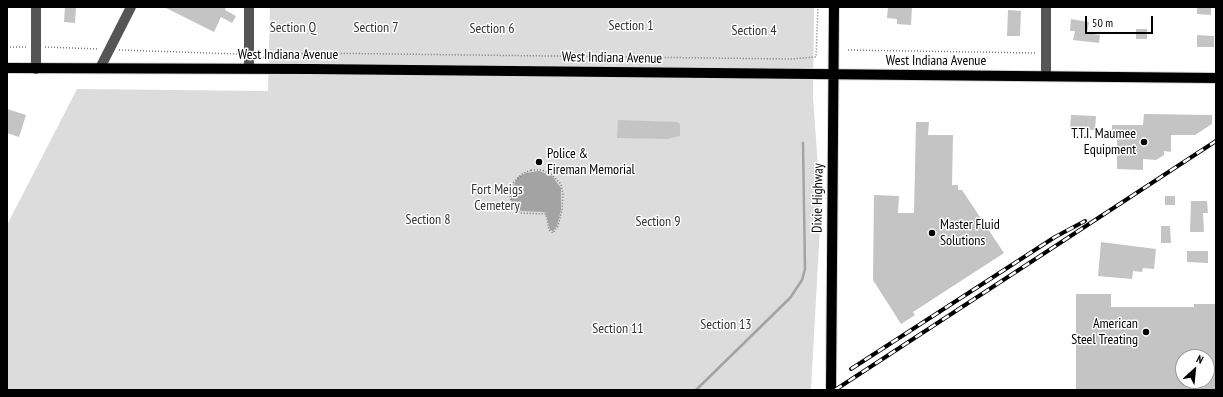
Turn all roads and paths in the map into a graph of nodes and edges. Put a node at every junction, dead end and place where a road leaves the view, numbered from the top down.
1 (36, 7) edge
2 (131, 7) edge
3 (249, 7) edge
4 (818, 7) edge
5 (834, 7) edge
6 (1046, 7) edge
7 (7, 47) edge
8 (30, 47) dead end
9 (40, 47) dead end
10 (109, 50) junction
11 (848, 50) dead end
12 (1039, 53) dead end
13 (249, 54) junction
14 (7, 68) edge
15 (100, 68) junction
16 (249, 68) junction
17 (36, 69) junction
18 (834, 74) junction
19 (1046, 76) junction
20 (1216, 78) edge
21 (510, 200) joint
22 (831, 390) edge

1 - 17 street
2 - 10 street
3 - 13 street
4 - 13 path
5 - 18 main road, Dixie Highway
6 - 19 street
7 - 8 path
9 - 10 path
10 - 13 path
10 - 15 street
11 - 12 path
13 - 16 street
14 - 17 main road, West Indiana Avenue
15 - 16 main road, West Indiana Avenue
15 - 17 main road, West Indiana Avenue
16 - 18 main road, West Indiana Avenue
18 - 19 main road, West Indiana Avenue
18 - 22 main road, Dixie Highway
19 - 20 main road, West Indiana Avenue
21 - 21 path

